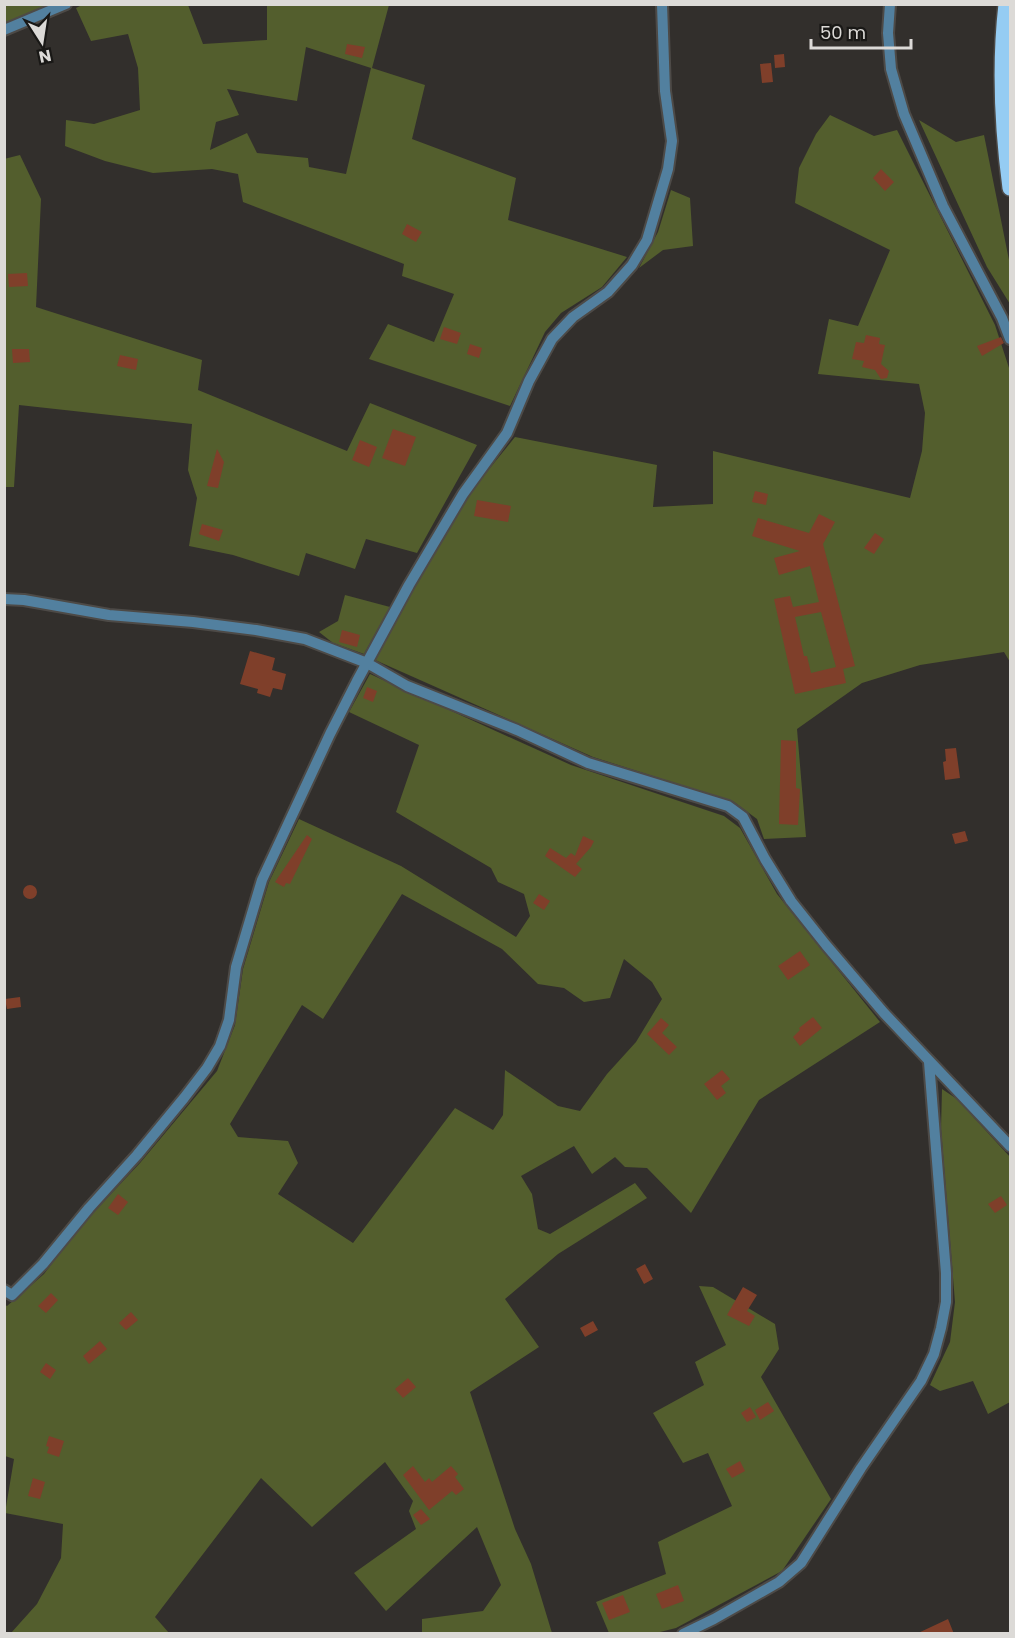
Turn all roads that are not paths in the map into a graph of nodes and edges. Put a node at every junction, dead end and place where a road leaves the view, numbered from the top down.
1 (66, 4) edge
2 (662, 4) edge
3 (890, 4) edge
4 (1006, 4) edge
5 (4, 30) edge
6 (1011, 188) edge
7 (1011, 339) edge
8 (4, 598) edge
9 (367, 663) junction
10 (929, 1062) junction
11 (1011, 1146) edge
12 (4, 1290) edge
13 (683, 1634) edge

1 - 5 street
2 - 9 street
3 - 7 street
4 - 6 main road
8 - 9 street
9 - 10 street
9 - 12 street
10 - 11 street
10 - 13 street

